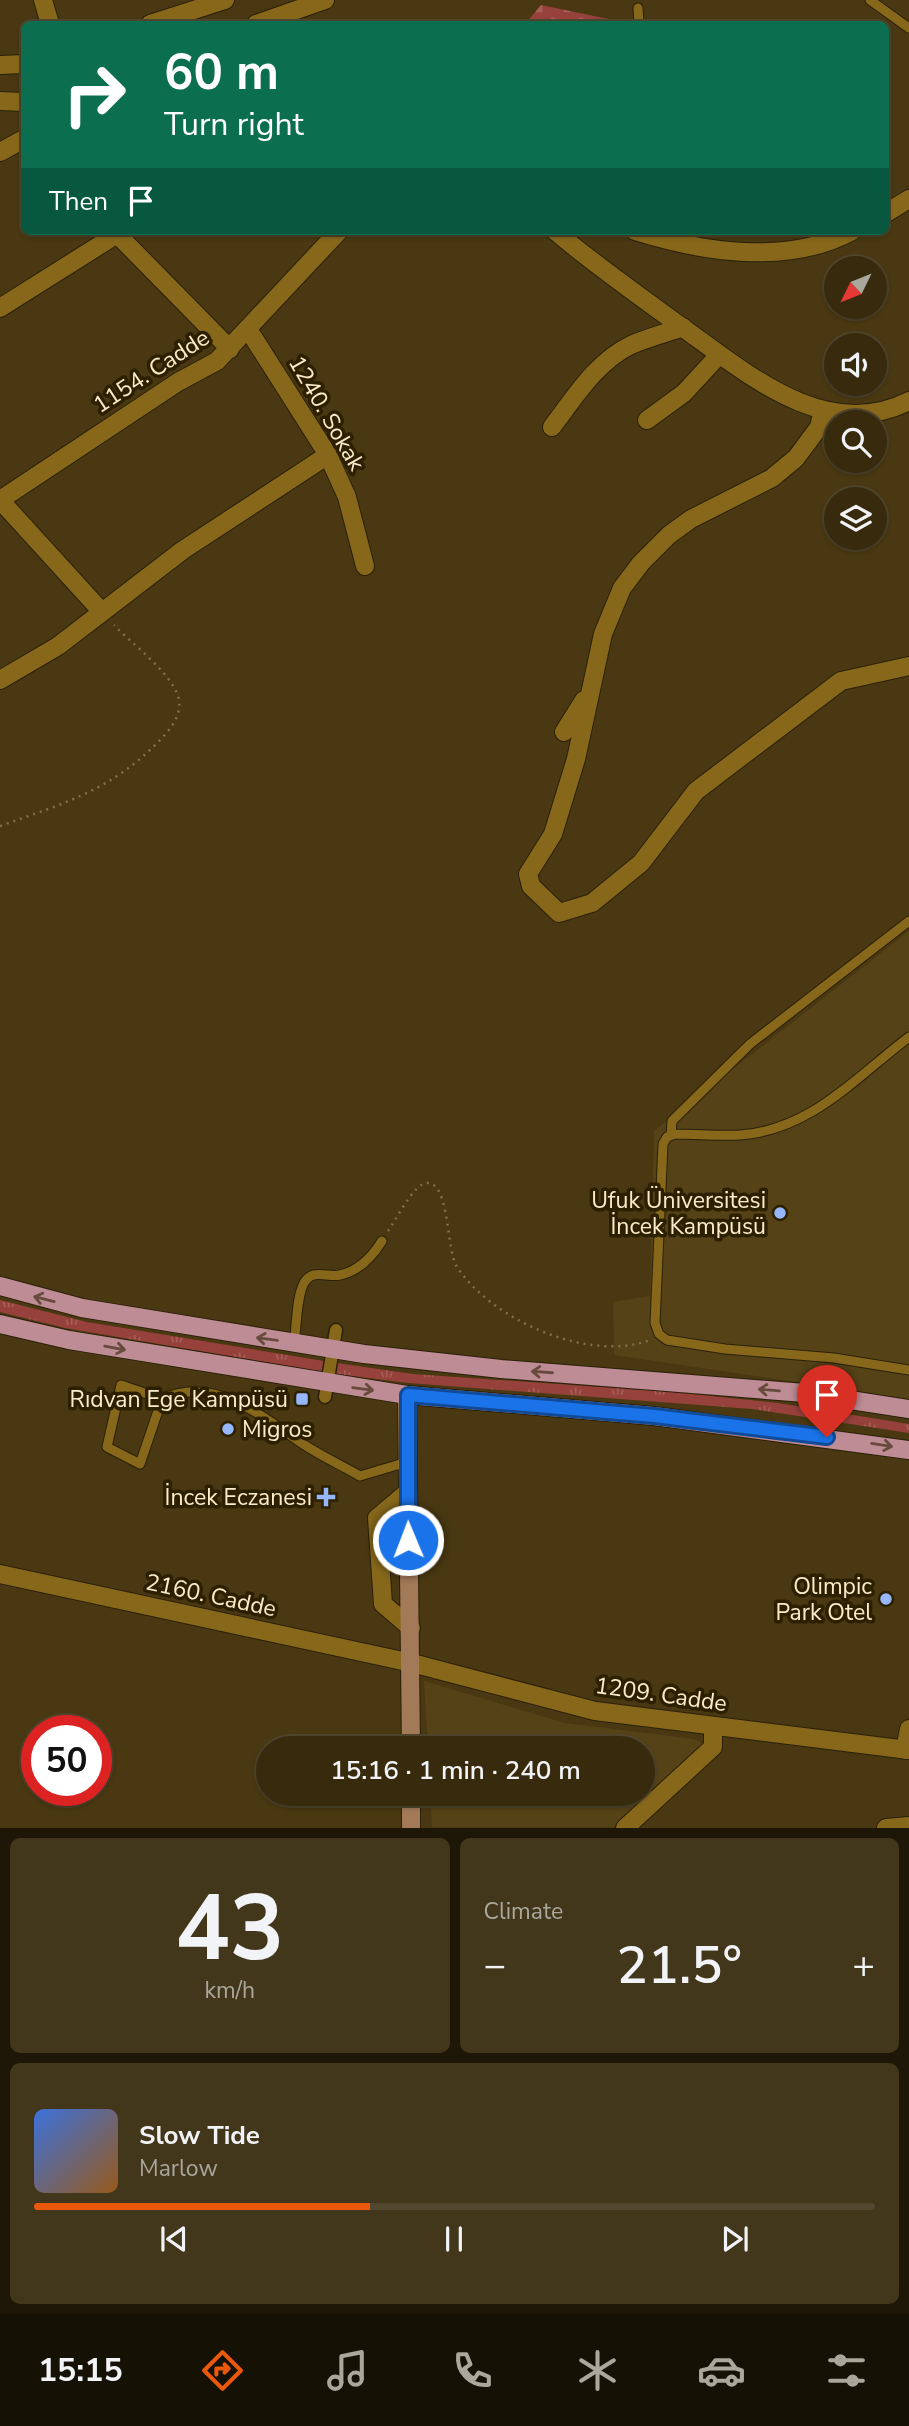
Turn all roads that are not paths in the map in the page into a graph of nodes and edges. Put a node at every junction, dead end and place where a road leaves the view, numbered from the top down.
1 (43, 0) edge
2 (225, 0) edge
3 (325, 0) edge
4 (870, 0) edge
5 (638, 8) dead end
6 (292, 19) edge
7 (49, 21) edge
8 (159, 21) edge
9 (639, 21) edge
10 (909, 27) edge
11 (21, 64) edge
12 (0, 65) edge
13 (0, 101) edge
14 (21, 102) edge
15 (21, 141) edge
16 (0, 152) edge
17 (909, 200) edge
18 (889, 211) edge
19 (113, 235) edge
20 (121, 235) edge
21 (335, 235) edge
22 (560, 235) edge
23 (651, 235) edge
24 (845, 235) edge
25 (0, 308) edge
26 (683, 327) junction
27 (248, 329) junction
28 (230, 349) junction
29 (719, 355) junction
30 (909, 401) edge
31 (823, 410) junction
32 (647, 420) dead end
33 (552, 427) dead end
34 (328, 455) junction
35 (0, 500) edge
36 (365, 566) dead end
37 (102, 612) junction
38 (909, 666) edge
39 (0, 680) edge
40 (594, 681) junction
41 (564, 732) dead end
42 (909, 922) edge
43 (909, 1037) edge
44 (671, 1135) junction
45 (382, 1241) road end
46 (0, 1286) edge
47 (0, 1324) edge
48 (336, 1330) dead end
49 (294, 1343) junction
50 (333, 1349) junction
51 (909, 1370) edge
52 (326, 1391) junction
53 (408, 1395) junction
54 (162, 1399) junction
55 (909, 1409) edge
56 (909, 1450) edge
57 (407, 1462) junction
58 (408, 1492) junction
59 (0, 1574) edge
60 (411, 1628) junction
61 (412, 1663) junction
62 (713, 1726) junction
63 (909, 1729) edge
64 (411, 1736) edge
65 (907, 1750) edge
66 (411, 1806) edge
67 (909, 1826) edge
68 (411, 1828) edge
69 (625, 1828) edge
70 (886, 1828) edge

1 - 7 street
2 - 8 street
3 - 6 street
4 - 10 lane
5 - 9 lane
11 - 12 street
13 - 14 street
15 - 16 street
17 - 18 street
19 - 25 street
20 - 28 street
21 - 27 street, 1154. Cadde
22 - 26 street
23 - 24 street
26 - 29 street
26 - 33 street
27 - 28 street, 1154. Cadde
27 - 34 street, 1240. Sokak
28 - 35 street, 1154. Cadde
29 - 31 street
29 - 32 street
30 - 31 street
31 - 40 street
34 - 36 street, 1240. Sokak
34 - 37 street
35 - 37 street
37 - 39 street
38 - 40 street
40 - 41 street
42 - 44 lane
43 - 44 lane
44 - 51 lane
45 - 49 lane
49 -> 46 main road
47 -> 52 main road
48 - 50 street
49 - 50 main road
50 - 52 street
55 -> 50 main road
52 -> 53 main road
53 -> 56 main road
53 - 57 main road
54 - 54 lane
54 - 57 lane
57 - 58 main road
58 - 60 main road
58 - 60 street
59 - 61 street, 2160. Cadde
60 - 61 main road
61 - 62 street, 1209. Cadde
61 - 64 main road
62 - 65 street, 1209. Cadde
62 - 69 street
63 - 65 street
66 - 68 main road
67 - 70 street

